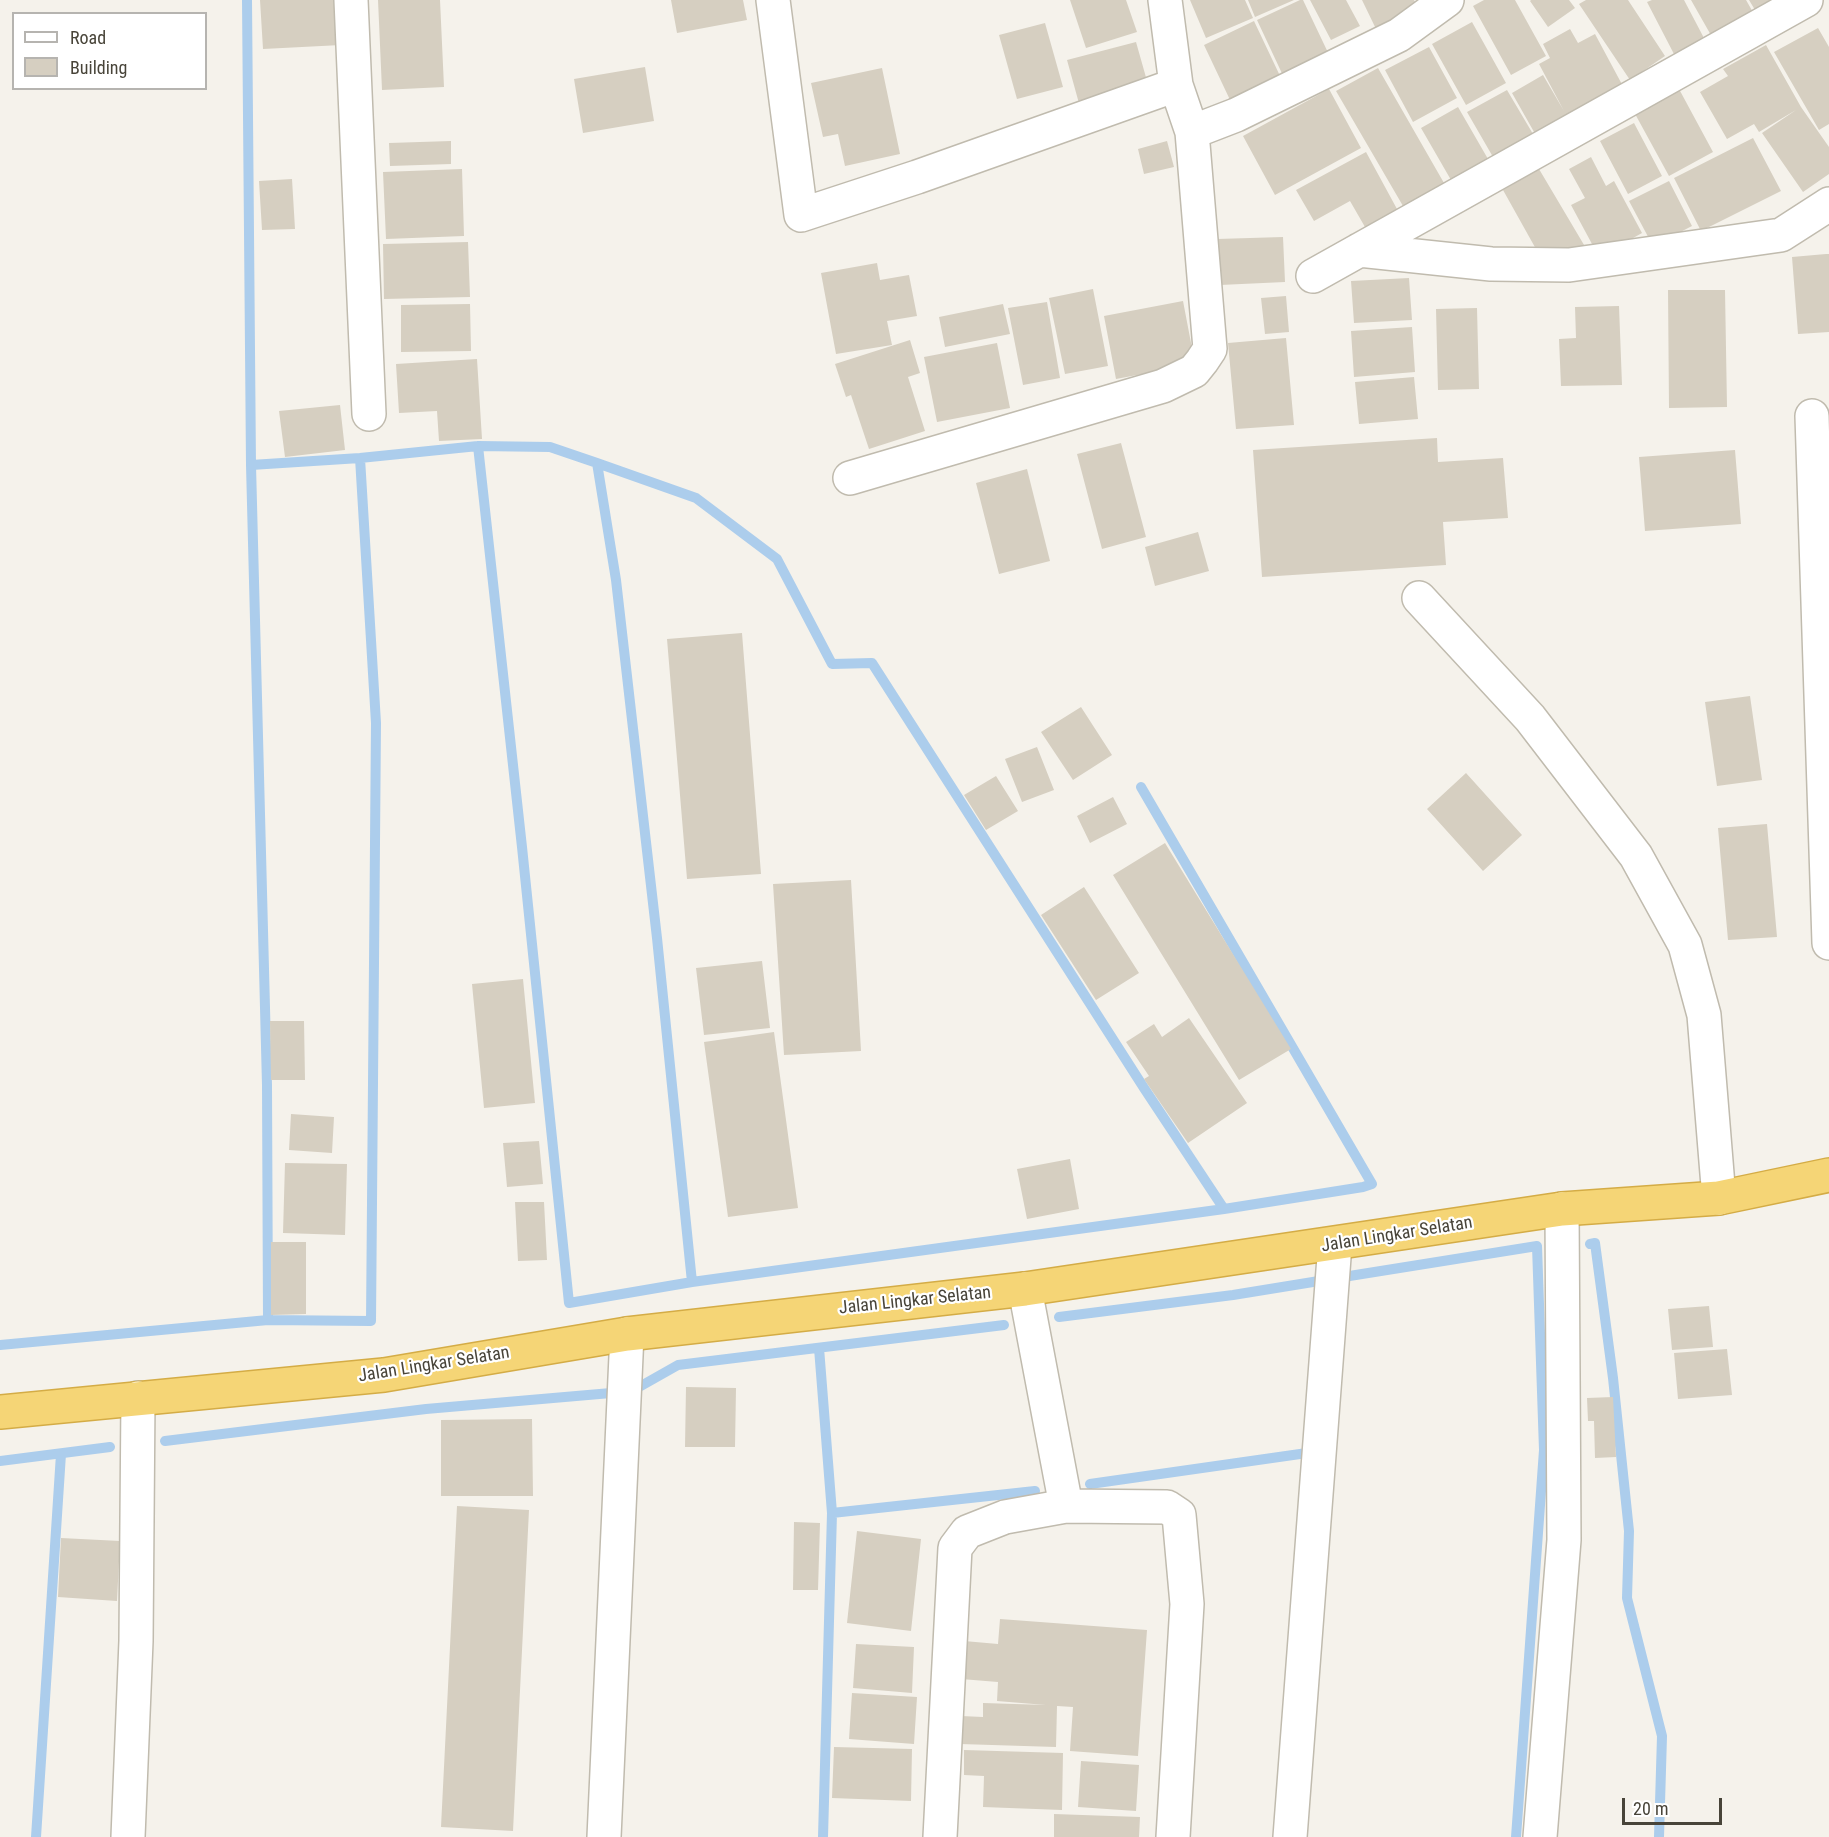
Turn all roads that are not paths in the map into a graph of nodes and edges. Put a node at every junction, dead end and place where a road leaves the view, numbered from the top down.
1 (351, 0) edge
2 (773, 0) edge
3 (1165, 0) edge
4 (1447, 0) edge
5 (1806, 0) edge
6 (1176, 85) junction
7 (1192, 132) junction
8 (1829, 204) edge
9 (1359, 250) junction
10 (1313, 276) dead end
11 (369, 414) dead end
12 (1812, 416) dead end
13 (850, 478) dead end
14 (1419, 598) dead end
15 (1829, 944) edge
16 (1829, 1176) edge
17 (1719, 1198) junction
18 (1562, 1209) junction
19 (1335, 1244) junction
20 (1025, 1288) junction
21 (627, 1334) junction
22 (138, 1398) junction
23 (0, 1412) edge
24 (1065, 1506) junction
25 (128, 1837) edge
26 (604, 1837) edge
27 (940, 1837) edge
28 (1173, 1837) edge
29 (1290, 1837) edge
30 (1540, 1837) edge

1 - 11 street
2 - 6 street
3 - 6 street
4 - 7 street
5 - 9 street
6 - 7 street
7 - 13 street
8 - 9 street
9 - 10 street
12 - 15 street
14 - 17 street
16 - 17 highway, Jalan Lingkar Selatan
17 - 18 highway, Jalan Lingkar Selatan
18 - 19 highway, Jalan Lingkar Selatan
18 - 30 street
19 - 20 highway, Jalan Lingkar Selatan
19 - 29 street
20 - 21 highway, Jalan Lingkar Selatan
20 - 24 street
21 - 22 highway, Jalan Lingkar Selatan
21 - 26 street
22 - 23 highway, Jalan Lingkar Selatan
22 - 25 street
24 - 27 street
24 - 28 street

